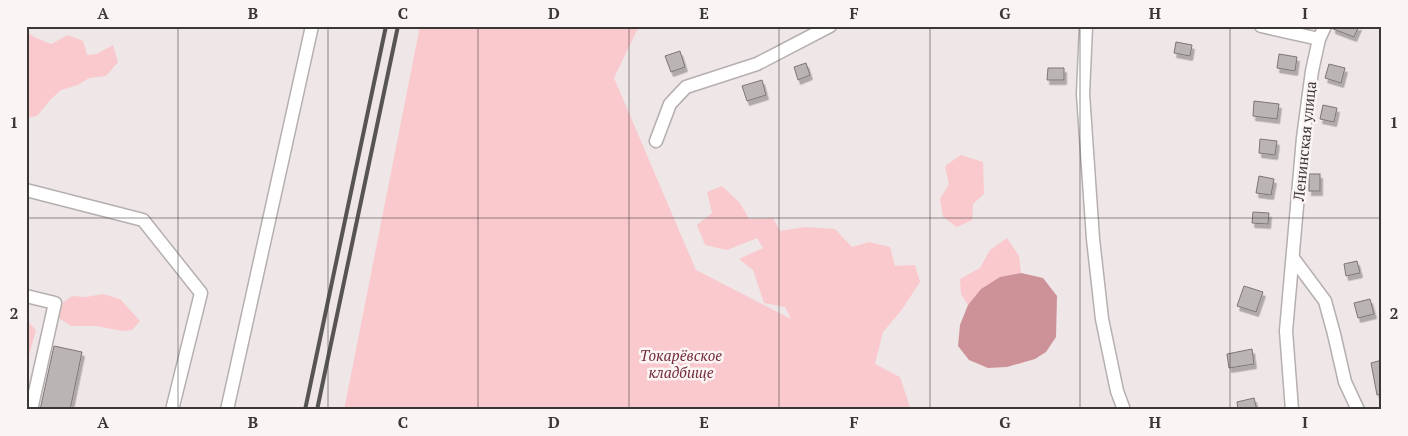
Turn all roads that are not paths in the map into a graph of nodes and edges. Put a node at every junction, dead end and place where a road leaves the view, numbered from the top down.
1 (312, 26) edge
2 (830, 26) edge
3 (1086, 26) edge
4 (1261, 26) edge
5 (1325, 26) edge
6 (1319, 39) junction
7 (656, 141) dead end
8 (26, 190) edge
9 (1294, 258) junction
10 (26, 296) edge
11 (31, 410) edge
12 (172, 410) edge
13 (227, 410) edge
14 (1124, 410) edge
15 (1292, 410) edge
16 (1358, 410) edge

1 - 13 street
2 - 7 street
3 - 14 street
4 - 6 street
5 - 6 street, Ленинская улица
6 - 9 street, Ленинская улица
8 - 12 street
9 - 15 street, Ленинская улица
9 - 16 street
10 - 11 street

